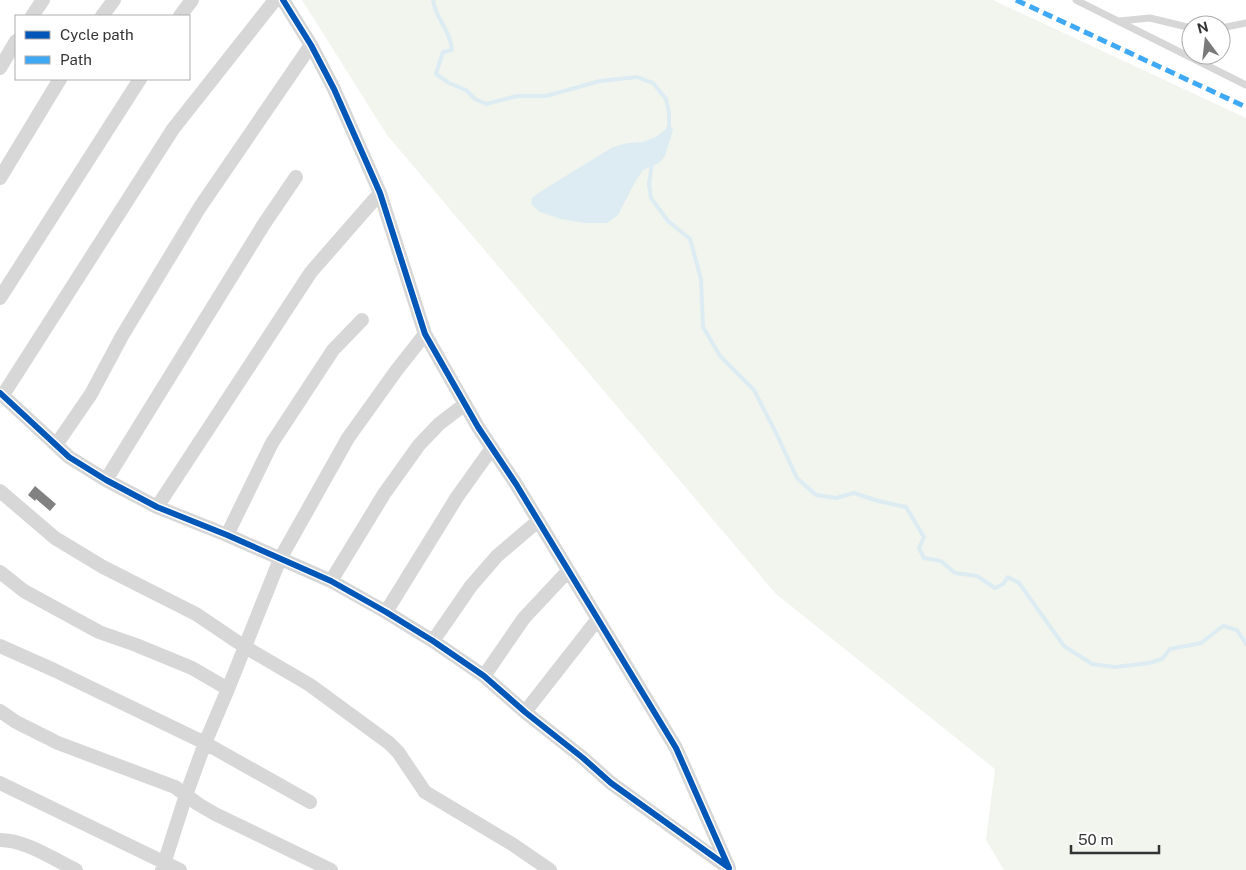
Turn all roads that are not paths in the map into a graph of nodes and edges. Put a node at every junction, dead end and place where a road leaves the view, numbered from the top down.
1 (43, 0) edge
2 (114, 0) edge
3 (192, 0) edge
4 (276, 0) edge
5 (283, 0) edge
6 (1076, 0) edge
7 (33, 15) edge
8 (103, 15) edge
9 (181, 15) edge
10 (1119, 21) junction
11 (1246, 23) edge
12 (1181, 26) edge
13 (1231, 26) edge
14 (15, 43) edge
15 (311, 44) junction
16 (0, 68) edge
17 (59, 80) edge
18 (139, 80) edge
19 (1246, 85) edge
20 (296, 177) dead end
21 (0, 178) edge
22 (380, 193) junction
23 (0, 298) edge
24 (362, 320) dead end
25 (425, 334) junction
26 (1, 394) edge
27 (465, 404) junction
28 (56, 445) junction
29 (492, 448) junction
30 (106, 480) junction
31 (0, 491) edge
32 (157, 506) junction
33 (538, 521) junction
34 (227, 535) junction
35 (280, 558) junction
36 (568, 571) junction
37 (0, 572) edge
38 (331, 581) junction
39 (386, 612) junction
40 (597, 620) junction
41 (432, 641) junction
42 (0, 646) edge
43 (245, 647) junction
44 (484, 676) junction
45 (228, 689) junction
46 (0, 711) edge
47 (525, 712) junction
48 (205, 743) junction
49 (0, 783) edge
50 (186, 795) junction
51 (310, 802) dead end
52 (0, 840) edge
53 (163, 867) edge
54 (730, 869) edge
55 (76, 870) edge
56 (180, 870) edge
57 (331, 870) edge
58 (550, 870) edge

1 - 7 street
2 - 8 street
3 - 9 street
4 - 26 street
5 - 15 street
6 - 10 lane
10 - 12 lane
10 - 19 lane
11 - 13 lane
14 - 16 street
15 - 22 street
15 - 28 street
17 - 21 street
18 - 23 street
20 - 30 street
22 - 25 street
22 - 32 street
24 - 34 street
25 - 27 street
25 - 35 street
26 - 28 street
27 - 29 street
27 - 38 street
28 - 30 street
29 - 33 street
29 - 39 street
30 - 32 street
31 - 43 street
32 - 34 street
33 - 36 street
33 - 41 street
34 - 35 street
35 - 38 street
35 - 43 street
36 - 40 street
36 - 44 street
37 - 45 street
38 - 39 street
39 - 41 street
40 - 47 street
40 - 54 street
41 - 44 street
42 - 48 street
43 - 45 street
43 - 58 street
44 - 47 street
45 - 48 street
46 - 50 street
47 - 54 street
48 - 50 street
48 - 51 street
49 - 53 street
50 - 53 street
50 - 57 street
52 - 55 street
53 - 56 street

